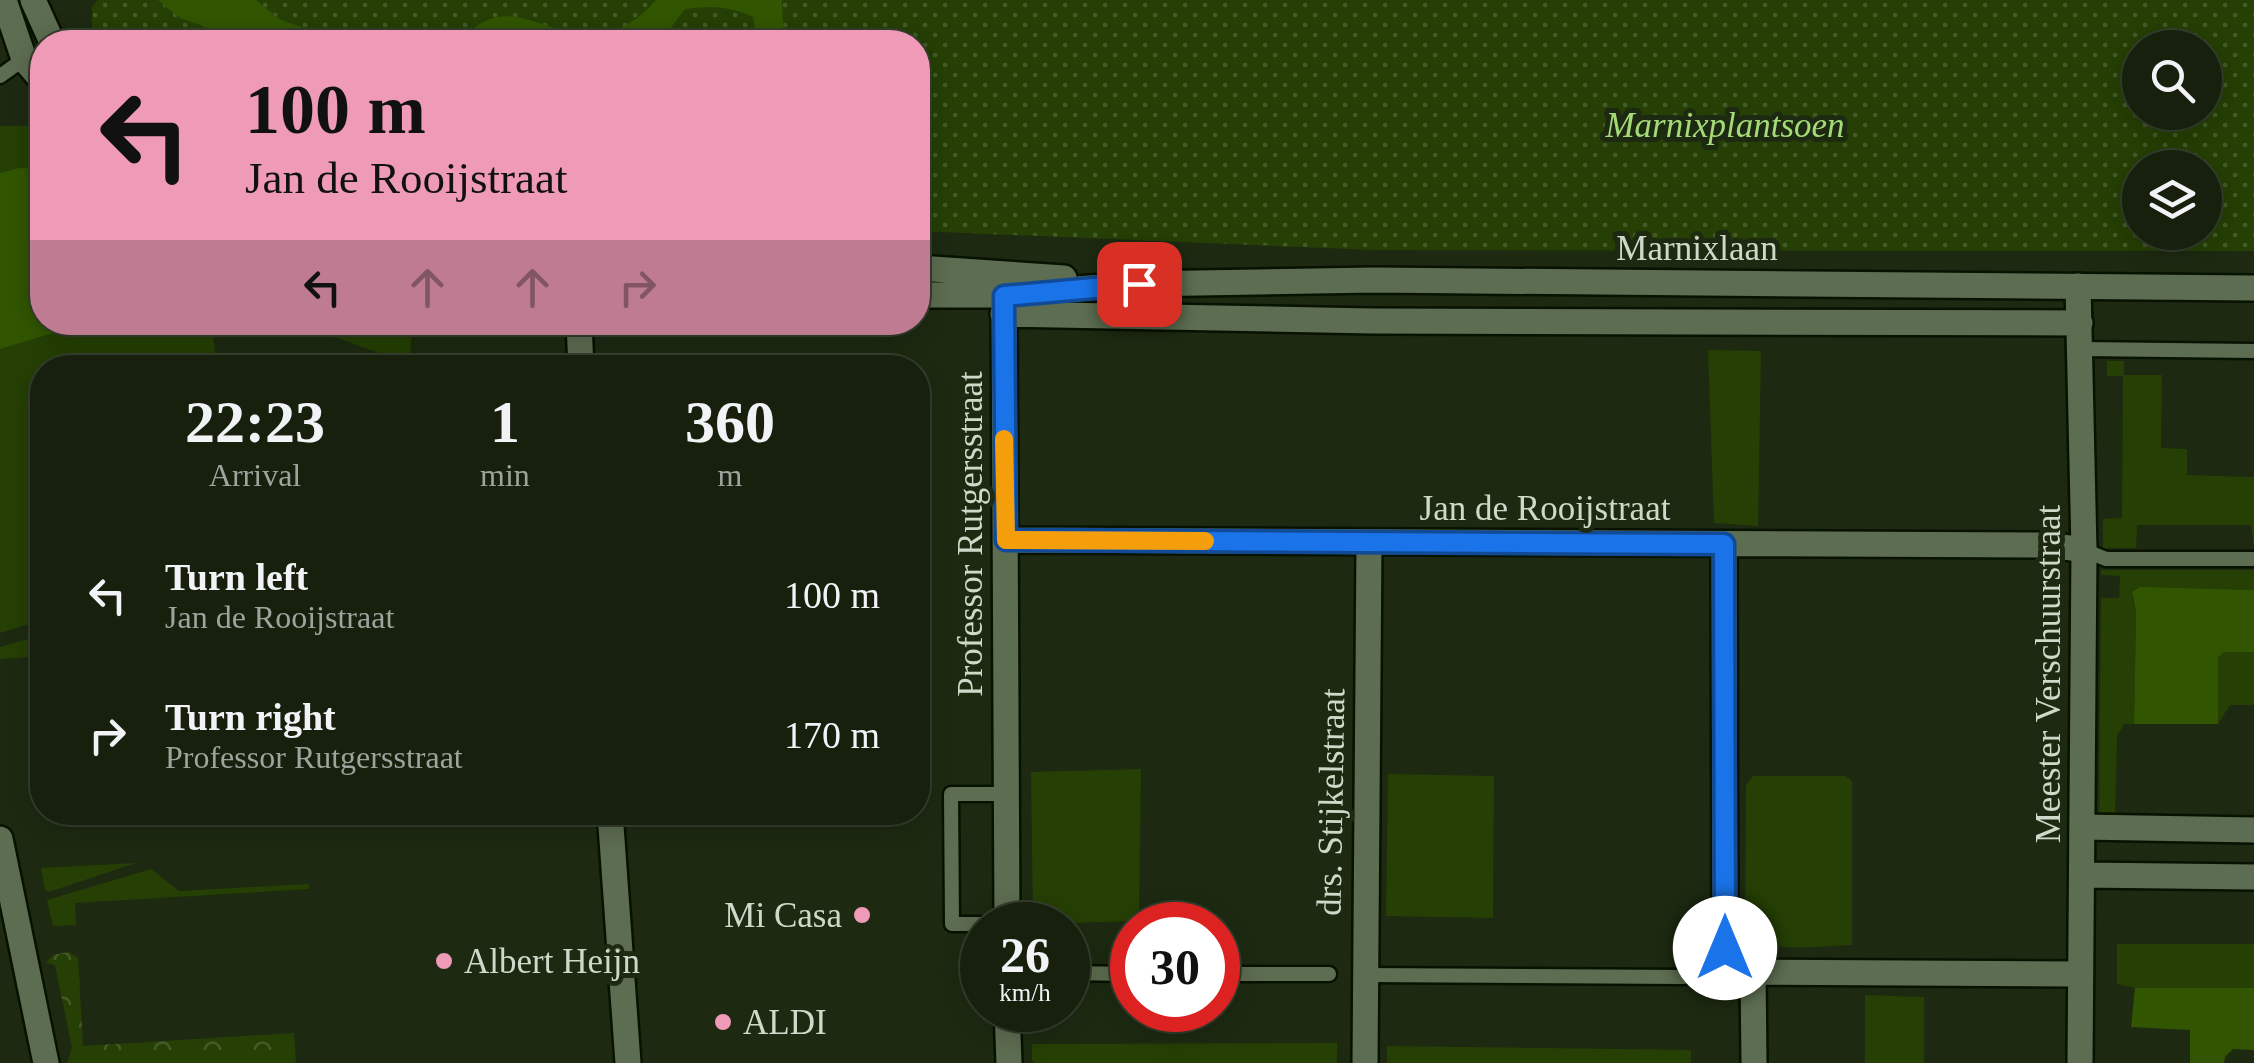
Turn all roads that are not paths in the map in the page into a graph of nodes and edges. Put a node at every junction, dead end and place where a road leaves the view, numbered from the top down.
1 (4, 0) edge
2 (33, 0) edge
3 (30, 30) edge
4 (40, 30) edge
5 (30, 56) edge
6 (0, 76) edge
7 (930, 272) edge
8 (2078, 286) junction
9 (2254, 288) edge
10 (1004, 294) junction
11 (930, 295) edge
12 (2080, 323) junction
13 (2082, 349) junction
14 (2254, 350) edge
15 (1006, 540) junction
16 (1369, 542) junction
17 (1724, 544) junction
18 (2084, 550) junction
19 (2254, 560) edge
20 (1006, 794) junction
21 (611, 825) edge
22 (2083, 828) junction
23 (2254, 830) edge
24 (0, 839) edge
25 (2083, 876) junction
26 (2254, 876) edge
27 (1006, 902) edge
28 (960, 924) edge
29 (1753, 972) junction
30 (1240, 974) edge
31 (1329, 974) dead end
32 (2080, 974) junction
33 (1365, 975) junction
34 (1684, 977) dead end
35 (1008, 1032) edge
36 (46, 1063) edge
37 (628, 1063) edge
38 (1009, 1063) edge
39 (1364, 1063) edge
40 (1754, 1063) edge
41 (2080, 1063) edge

1 - 3 street
2 - 4 street
5 - 6 lane
7 - 10 street, Marnixlaan
8 - 9 street, Marnixlaan
8 - 10 street, Marnixlaan
8 - 12 street, Meester Verschuurstraat
10 - 11 street, Marnixlaan
10 - 12 street, Marnixlaan
10 - 15 street, Professor Rutgersstraat
12 - 13 street, Meester Verschuurstraat
13 - 14 lane
13 - 18 street, Meester Verschuurstraat
15 - 16 street, Jan de Rooijstraat
15 - 20 street, Professor Rutgersstraat
16 - 17 street, Jan de Rooijstraat
16 - 33 street, drs. Stijkelstraat
17 - 18 street, Jan de Rooijstraat
17 - 29 street
18 - 19 lane
18 - 22 street, Meester Verschuurstraat
20 - 27 street, Professor Rutgersstraat
20 - 28 lane, Professor Rutgersstraat
21 - 37 street
22 - 23 street
22 - 25 street, Meester Verschuurstraat
24 - 36 street
25 - 26 street
25 - 32 street, Meester Verschuurstraat
29 - 32 street
29 - 40 street
30 - 31 lane
32 - 41 street, Meester Verschuurstraat
33 - 34 lane
33 - 39 street, drs. Stijkelstraat
35 - 38 street

